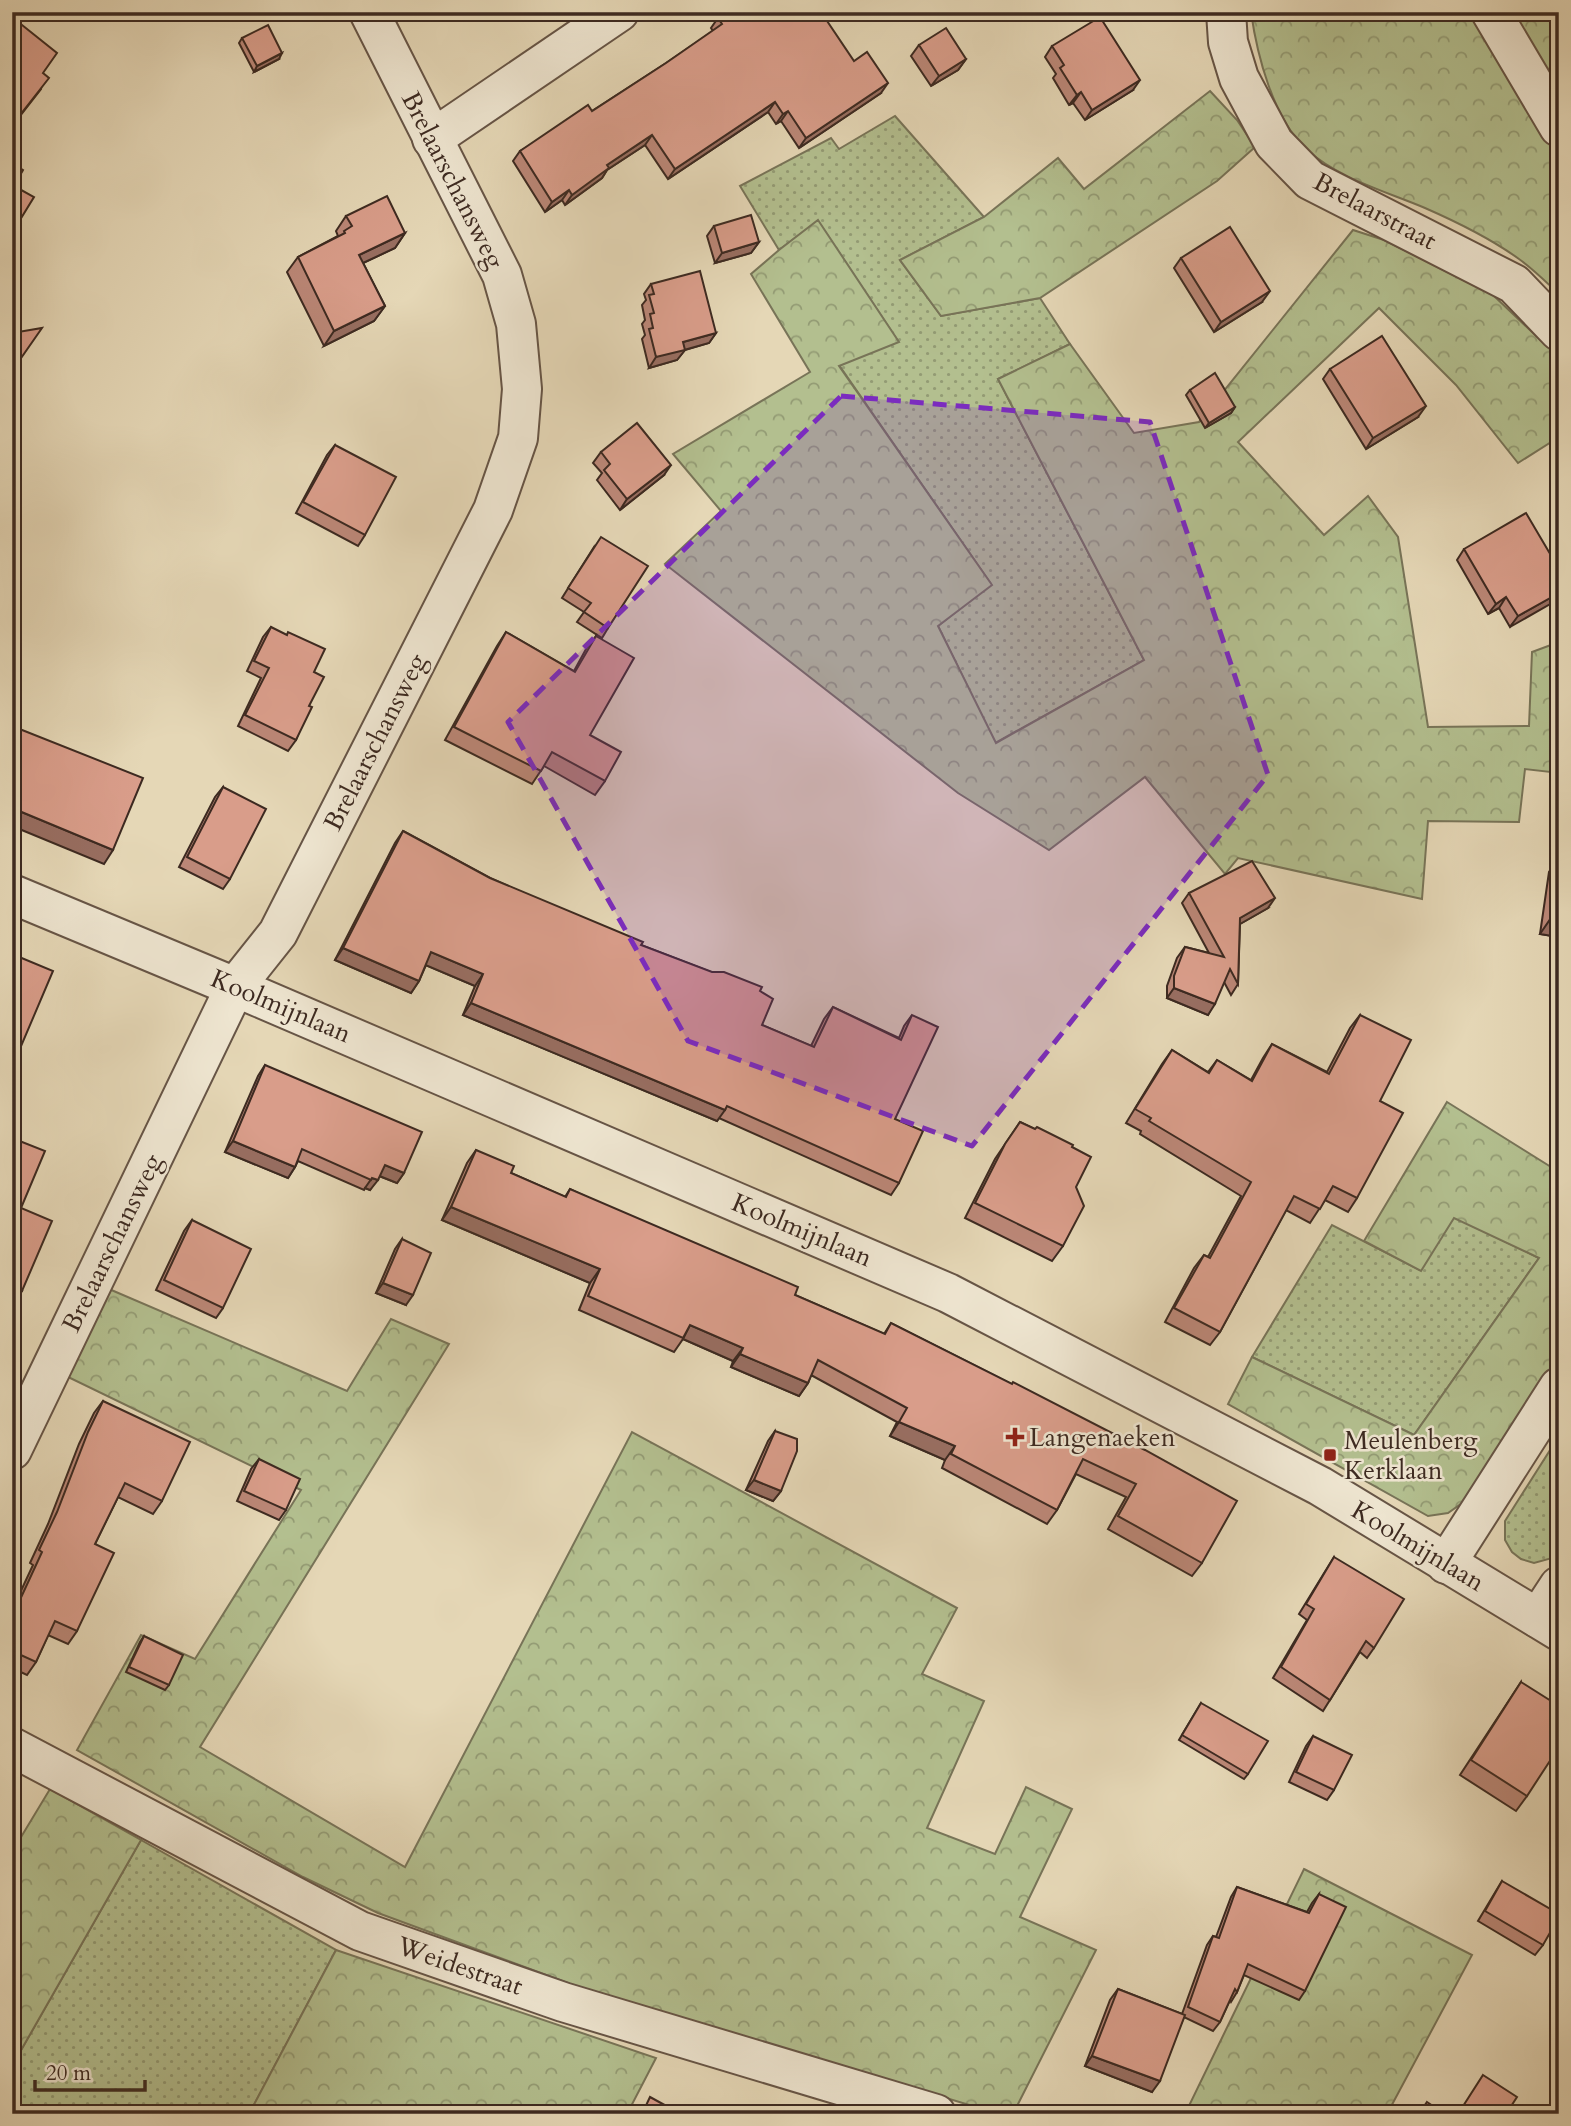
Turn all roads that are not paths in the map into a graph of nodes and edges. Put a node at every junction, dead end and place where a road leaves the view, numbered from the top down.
1 (369, 12) edge
2 (618, 12) edge
3 (1226, 12) edge
4 (1491, 12) edge
5 (1559, 127) edge
6 (432, 139) junction
7 (1559, 331) edge
8 (12, 894) edge
9 (235, 987) junction
10 (1559, 1387) edge
11 (12, 1450) edge
12 (1446, 1564) junction
13 (1559, 1586) edge
14 (1549, 1625) edge
15 (12, 1747) edge
16 (936, 2114) edge

1 - 6 street, Brelaarschansweg
2 - 6 street
3 - 7 street, Brelaarstraat
4 - 5 street
6 - 9 street, Brelaarschansweg
8 - 9 street, Koolmijnlaan
9 - 11 street, Brelaarschansweg
9 - 12 street, Koolmijnlaan
10 - 12 street
12 - 14 street, Koolmijnlaan
13 - 14 street
15 - 16 street, Weidestraat

